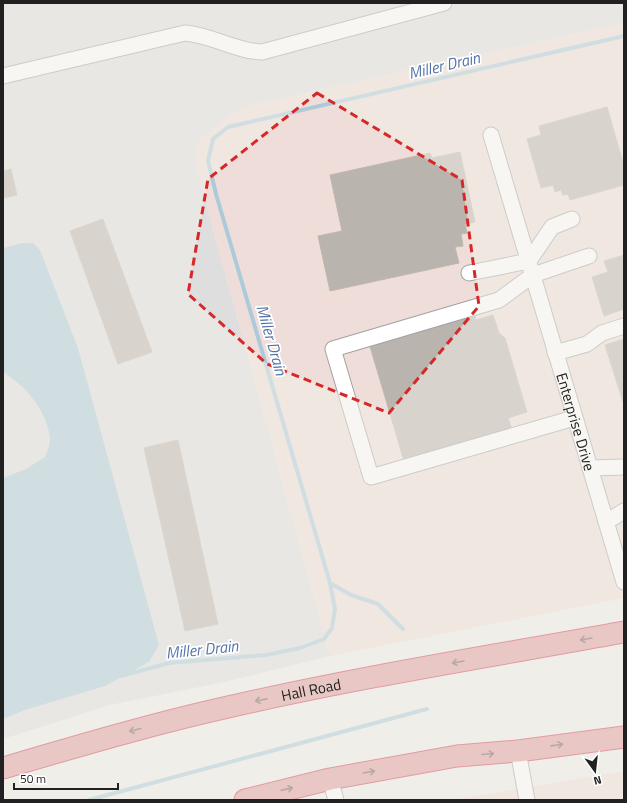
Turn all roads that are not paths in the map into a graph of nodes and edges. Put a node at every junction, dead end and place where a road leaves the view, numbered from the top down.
1 (444, 3) edge
2 (3, 76) edge
3 (491, 135) dead end
4 (572, 219) dead end
5 (589, 256) dead end
6 (531, 268) junction
7 (469, 272) dead end
8 (624, 326) edge
9 (555, 353) junction
10 (574, 418) junction
11 (624, 467) edge
12 (590, 468) junction
13 (624, 511) edge
14 (606, 522) junction
15 (623, 575) edge
16 (624, 632) edge
17 (624, 737) edge
18 (518, 751) junction
19 (3, 768) edge
20 (330, 779) junction
21 (245, 800) edge
22 (336, 800) edge
23 (527, 800) edge

1 - 2 street
3 - 6 street, Enterprise Drive
4 - 6 street
5 - 6 street
6 - 7 street
6 - 9 street, Enterprise Drive
6 - 10 street
8 - 9 street
9 - 10 street, Enterprise Drive
10 - 12 street, Enterprise Drive
11 - 12 street
12 - 14 street, Enterprise Drive
13 - 14 street
14 - 15 street, Enterprise Drive
16 -> 19 highway, Hall Road
18 -> 17 highway
20 -> 18 highway
18 - 23 street
21 -> 20 highway
20 - 22 street

